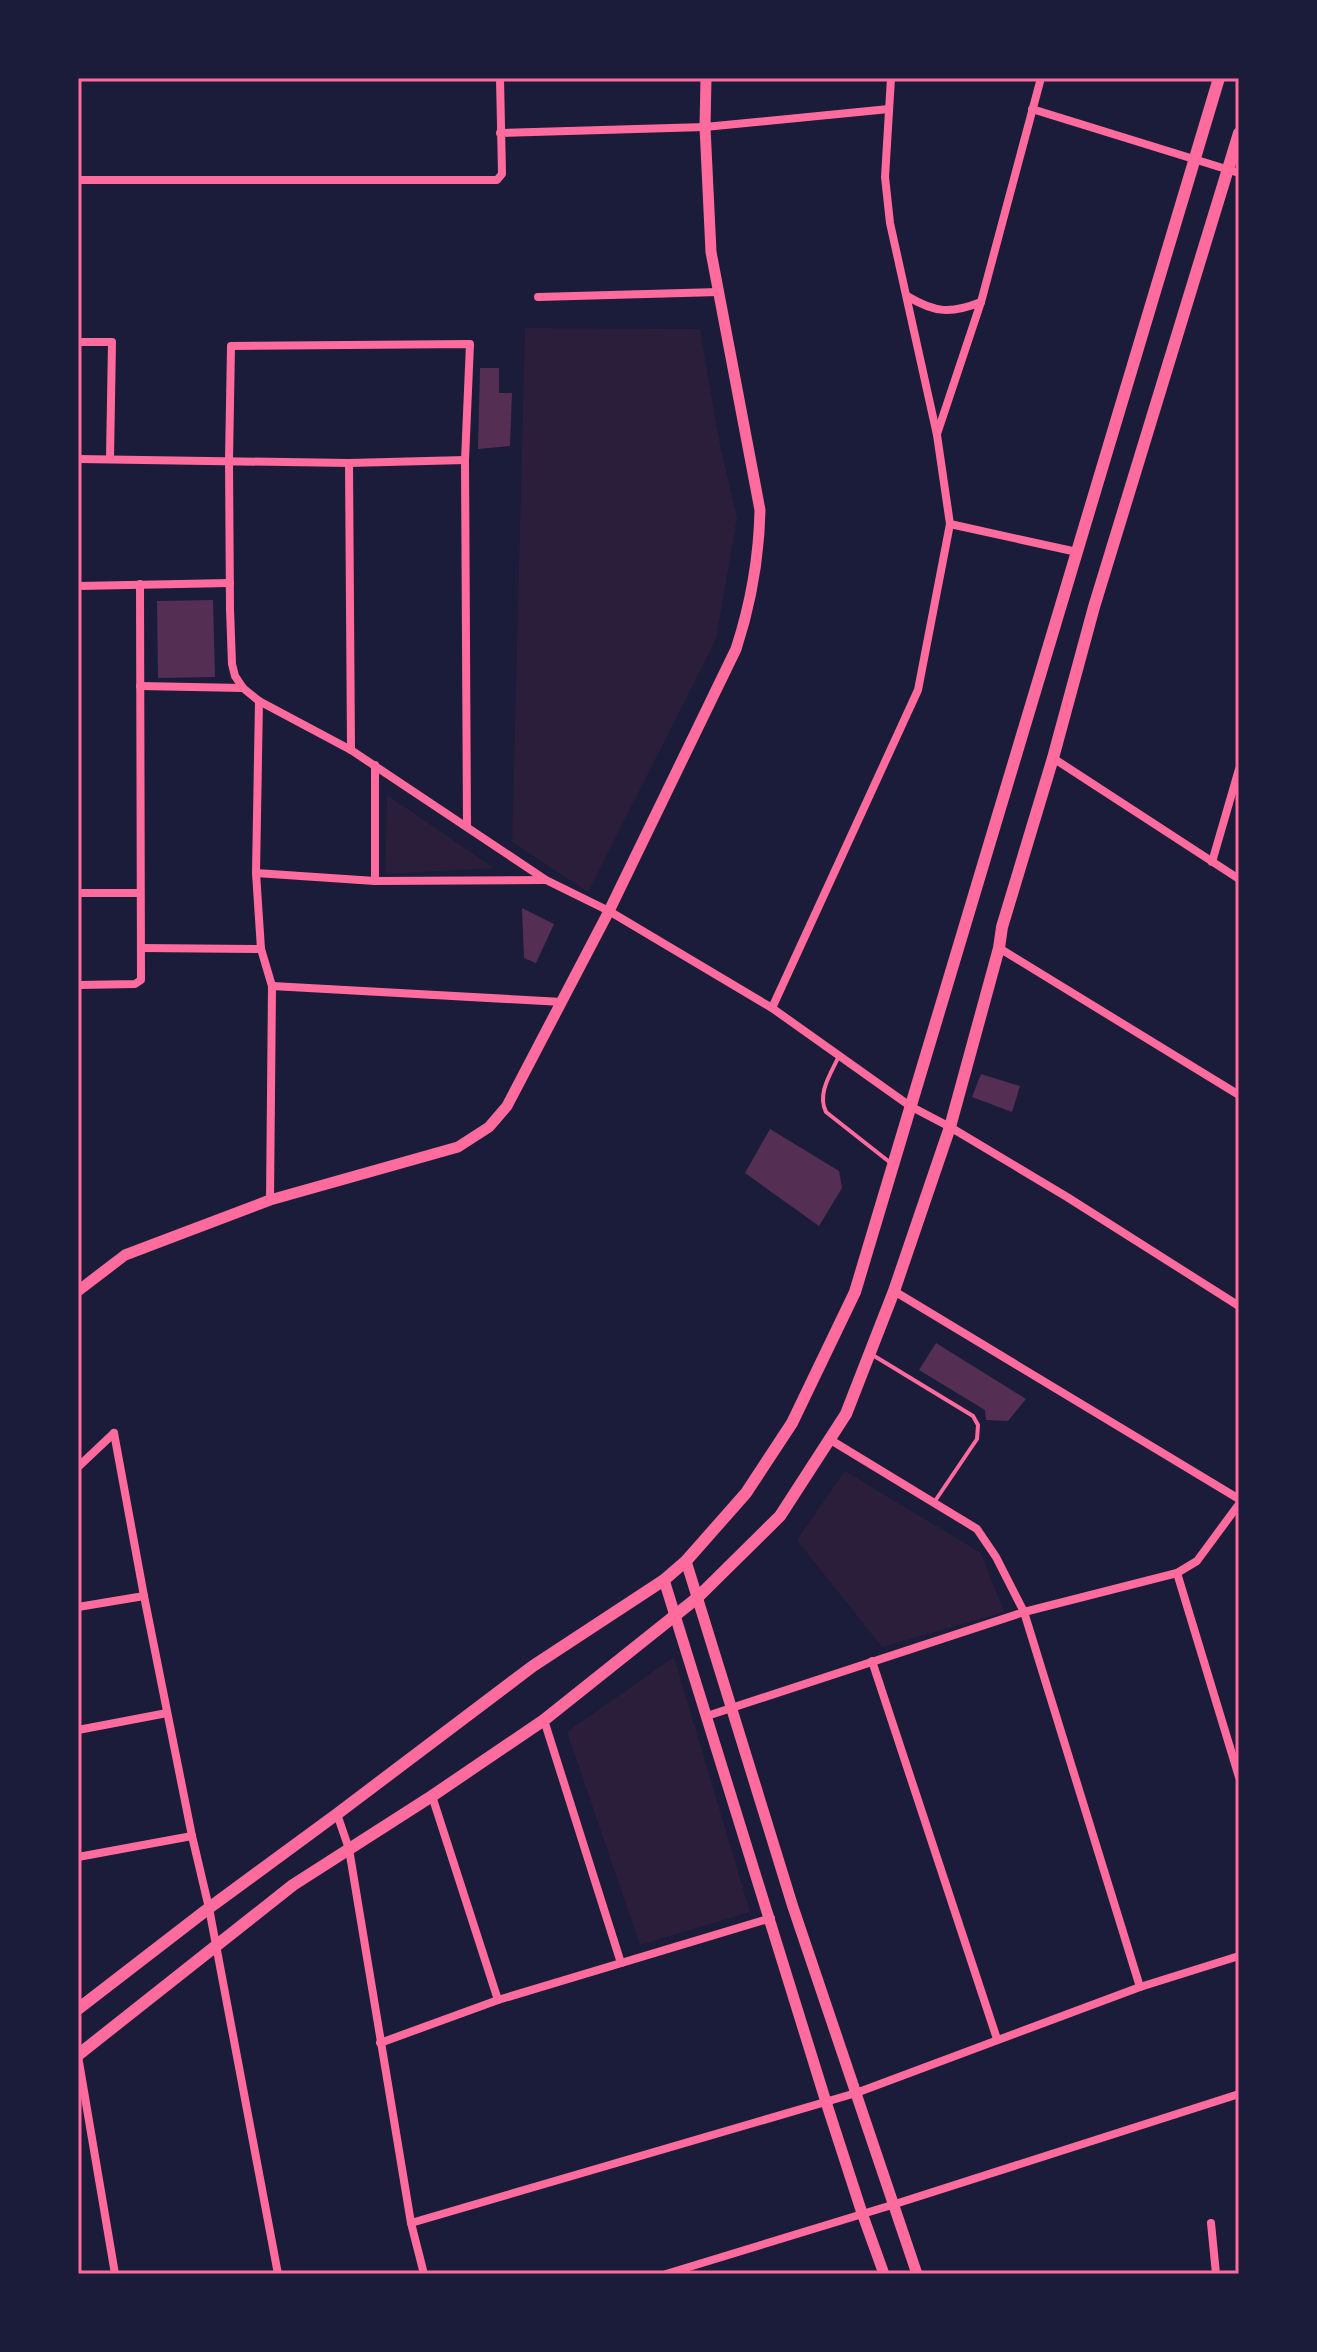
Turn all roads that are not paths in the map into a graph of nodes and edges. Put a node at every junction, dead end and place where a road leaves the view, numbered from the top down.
1 (500, 78) edge
2 (706, 78) edge
3 (891, 78) edge
4 (1041, 78) edge
5 (1219, 78) edge
6 (889, 109) junction
7 (1032, 109) junction
8 (705, 127) junction
9 (500, 133) junction
10 (1239, 133) edge
11 (1194, 159) junction
12 (1234, 171) edge
13 (78, 180) edge
14 (719, 292) junction
15 (907, 296) junction
16 (538, 297) dead end
17 (981, 302) junction
18 (78, 342) edge
19 (937, 435) junction
20 (110, 458) junction
21 (78, 459) edge
22 (229, 460) junction
23 (465, 460) junction
24 (349, 463) junction
25 (950, 524) junction
26 (1077, 552) junction
27 (230, 583) junction
28 (140, 584) junction
29 (78, 586) edge
30 (140, 686) junction
31 (243, 688) junction
32 (259, 701) junction
33 (351, 750) junction
34 (1053, 758) junction
35 (375, 765) junction
36 (1239, 769) edge
37 (467, 826) junction
38 (1212, 862) junction
39 (256, 873) junction
40 (1239, 879) edge
41 (546, 880) junction
42 (375, 881) junction
43 (78, 893) edge
44 (140, 893) junction
45 (609, 911) junction
46 (141, 948) junction
47 (999, 948) junction
48 (261, 949) junction
49 (78, 985) edge
50 (272, 986) junction
51 (562, 1002) junction
52 (772, 1008) junction
53 (839, 1055) junction
54 (1239, 1095) edge
55 (910, 1106) junction
56 (950, 1127) junction
57 (892, 1164) junction
58 (270, 1200) junction
59 (78, 1291) edge
60 (894, 1291) junction
61 (1239, 1306) edge
62 (870, 1353) junction
63 (829, 1439) junction
64 (78, 1467) edge
65 (1239, 1502) edge
66 (934, 1503) junction
67 (686, 1561) junction
68 (1177, 1573) junction
69 (664, 1580) junction
70 (144, 1596) junction
71 (697, 1598) junction
72 (78, 1607) edge
73 (1024, 1612) junction
74 (675, 1616) junction
75 (872, 1661) junction
76 (732, 1709) junction
77 (167, 1713) junction
78 (707, 1716) junction
79 (544, 1720) junction
80 (78, 1730) edge
81 (1239, 1777) edge
82 (432, 1796) junction
83 (337, 1814) junction
84 (192, 1836) junction
85 (349, 1849) junction
86 (78, 1857) edge
87 (209, 1908) junction
88 (771, 1918) junction
89 (215, 1945) junction
90 (1239, 1956) edge
91 (621, 1963) junction
92 (1140, 1987) junction
93 (498, 2000) junction
94 (78, 2009) edge
95 (997, 2039) junction
96 (380, 2043) junction
97 (78, 2055) edge
98 (856, 2093) junction
99 (1239, 2094) edge
100 (826, 2102) junction
101 (892, 2205) junction
102 (862, 2213) junction
103 (411, 2223) junction
104 (1211, 2223) dead end
105 (115, 2274) edge
106 (278, 2274) edge
107 (424, 2274) edge
108 (666, 2274) edge
109 (884, 2274) edge
110 (917, 2274) edge
111 (1216, 2274) edge

1 - 9 street
2 - 8 street
3 - 6 street
4 - 7 street
5 - 11 main road
6 - 8 street
6 - 15 street
7 - 11 street
7 - 17 street
8 - 9 street
8 - 14 street
9 - 13 street
10 - 12 main road
11 - 12 street
11 - 26 main road
12 - 34 main road
14 - 16 street
14 - 45 street
15 - 17 street
15 - 19 street
17 - 19 street
18 - 20 street
19 - 25 street
20 - 21 street
20 - 22 street
22 - 23 street
22 - 24 street
22 - 27 street
23 - 24 street
23 - 37 street
24 - 33 street
25 - 26 street
25 - 52 street
26 - 55 main road
27 - 28 street
27 - 31 street
28 - 29 street
28 - 30 street
30 - 31 street
30 - 44 street
31 - 32 street
32 - 33 street
32 - 39 street
33 - 35 street
34 - 38 street
34 - 47 main road
35 - 37 street
35 - 42 street
36 - 38 street
37 - 41 street
38 - 40 street
39 - 42 street
39 - 48 street
41 - 42 street
41 - 45 street
43 - 44 street
44 - 46 street
45 - 51 street
45 - 52 street
46 - 48 street
46 - 49 street
47 - 54 street
47 - 56 main road
48 - 50 street
50 - 51 street
50 - 58 street
51 - 58 street
52 - 53 street
53 - 55 street
53 - 57 lane
55 - 56 street
55 - 57 main road
56 - 60 main road
56 - 61 street
57 - 67 main road
58 - 59 street
60 - 62 main road
60 - 65 street
62 - 63 main road
62 - 66 lane
63 - 66 street
63 - 71 main road
64 - 70 street
65 - 68 street
66 - 73 street
67 - 69 main road
67 - 71 street
68 - 73 street
68 - 81 street
69 - 74 street
69 - 83 main road
70 - 72 street
70 - 77 street
71 - 74 main road
71 - 76 street
73 - 75 street
73 - 92 street
74 - 78 street
74 - 79 main road
75 - 76 street
75 - 95 street
76 - 78 street
76 - 98 street
77 - 80 street
77 - 84 street
78 - 88 street
79 - 82 main road
79 - 91 street
82 - 85 main road
82 - 93 street
83 - 85 street
83 - 87 main road
84 - 86 street
84 - 87 street
85 - 89 main road
85 - 96 street
87 - 89 street
87 - 94 main road
88 - 91 street
88 - 100 street
89 - 97 main road
89 - 106 street
90 - 92 street
91 - 93 street
92 - 95 street
93 - 96 street
95 - 98 street
96 - 103 street
97 - 105 street
98 - 100 street
98 - 101 street
99 - 101 street
100 - 102 street
100 - 103 street
101 - 102 street
101 - 110 street
102 - 108 street
102 - 109 street
103 - 107 street
104 - 111 street

